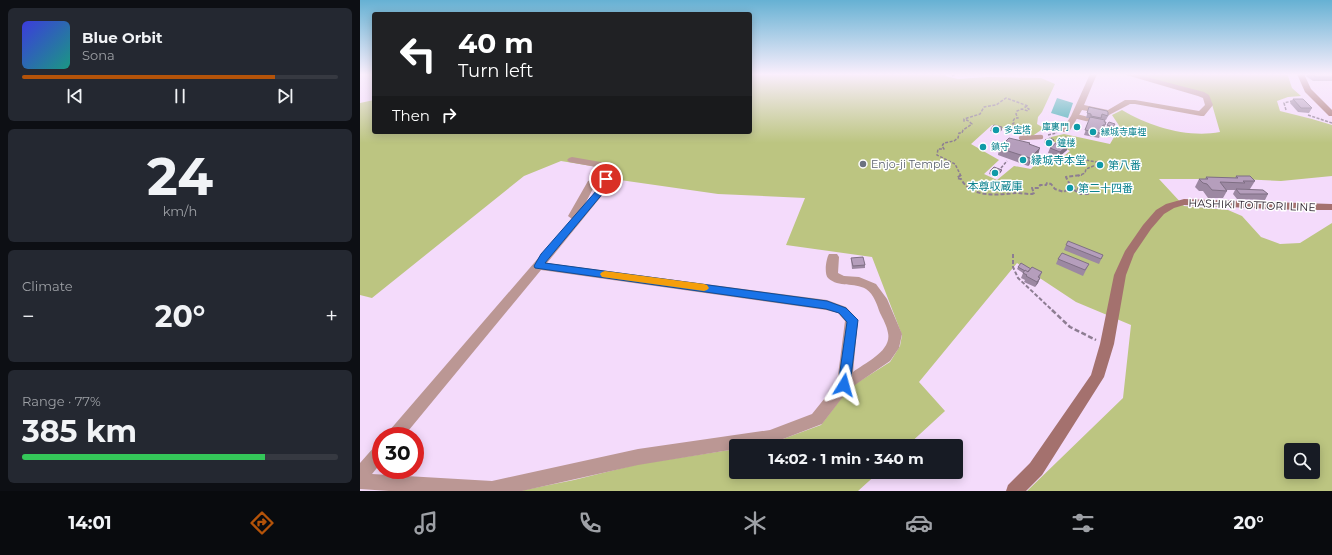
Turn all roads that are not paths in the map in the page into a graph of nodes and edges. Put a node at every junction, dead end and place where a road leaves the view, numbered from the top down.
1 (1084, 97) edge
2 (1204, 97) edge
3 (1315, 97) edge
4 (1080, 106) junction
5 (1332, 114) edge
6 (1075, 116) junction
7 (1087, 119) edge
8 (1066, 130) road end
9 (1021, 135) road end
10 (1041, 137) road end
11 (572, 160) dead end
12 (591, 183) dead end
13 (1332, 207) edge
14 (573, 223) junction
15 (833, 257) dead end
16 (538, 266) junction
17 (844, 385) junction
18 (402, 427) edge
19 (372, 461) edge
20 (360, 475) edge
21 (360, 481) edge
22 (1014, 491) edge

1 - 4 street
2 - 4 street
3 - 5 main road
4 - 6 street
6 - 7 lane
6 - 8 street
9 - 10 lane
11 - 14 street
12 - 14 street
13 - 22 main road, HASHIKI TOTTORI LINE
14 - 16 street
15 - 17 street
16 - 17 street
16 - 18 street
17 - 21 street
19 - 20 street

